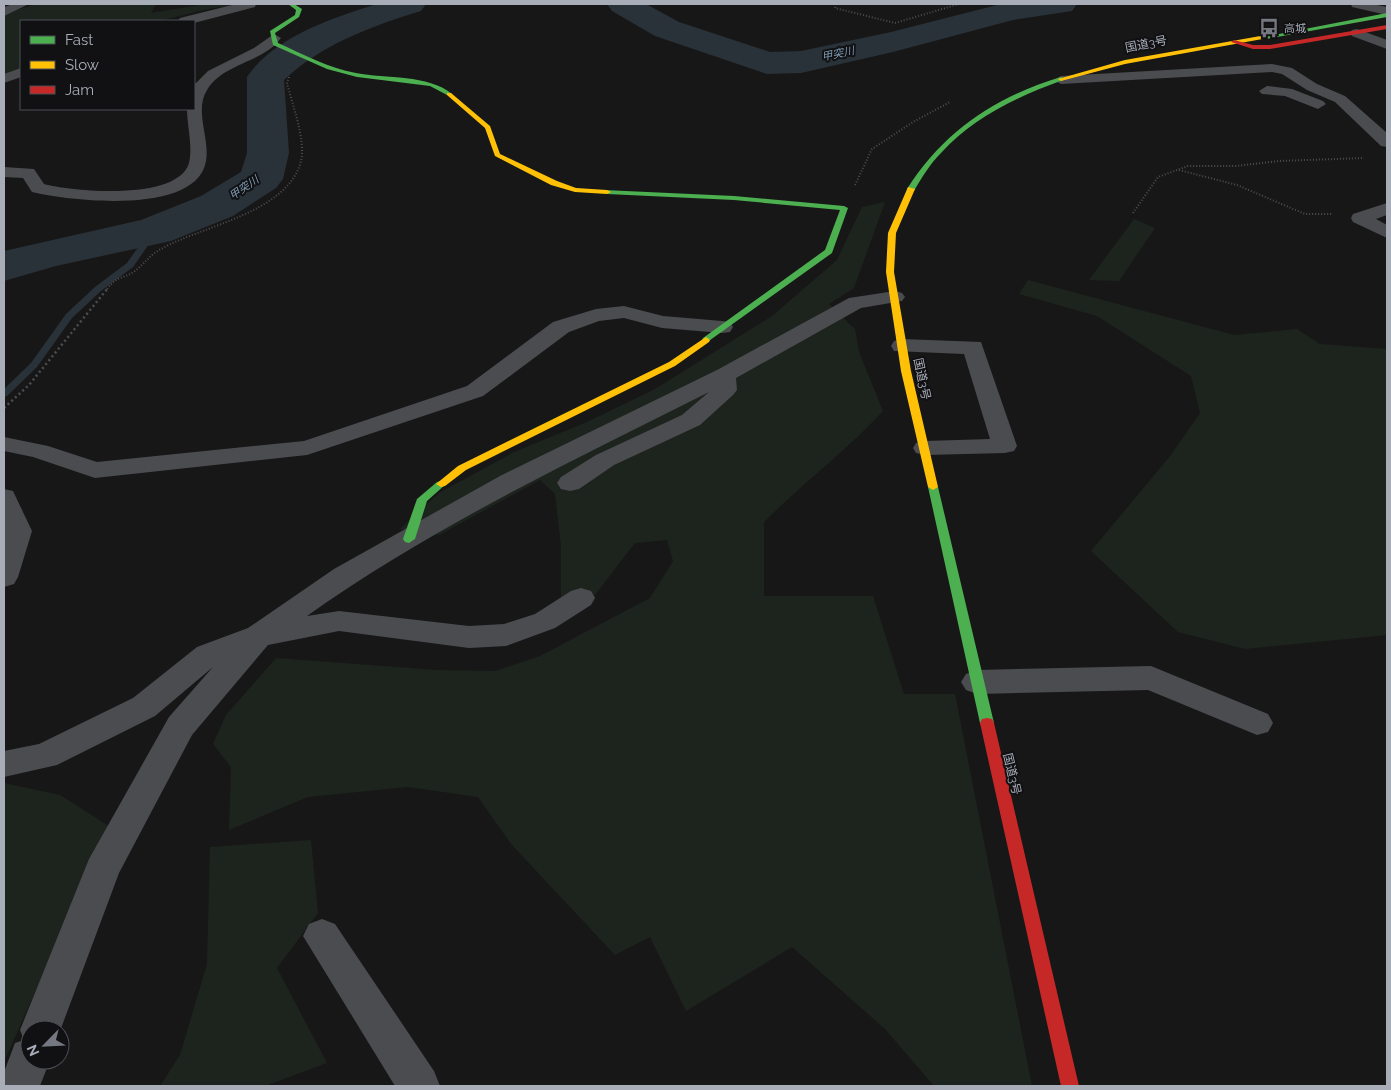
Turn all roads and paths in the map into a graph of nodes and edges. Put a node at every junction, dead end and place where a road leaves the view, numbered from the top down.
1 (23, 4) edge
2 (250, 4) edge
3 (291, 4) edge
4 (836, 4) edge
5 (959, 4) edge
6 (1357, 4) edge
7 (1387, 11) edge
8 (4, 12) edge
9 (1387, 15) edge
10 (189, 20) edge
11 (1387, 27) edge
12 (1357, 33) junction
13 (275, 41) junction
14 (1234, 42) junction
15 (1387, 45) edge
16 (312, 60) junction
17 (20, 72) edge
18 (4, 79) edge
19 (1061, 80) junction
20 (1267, 91) dead end
21 (1360, 118) junction
22 (1387, 142) edge
23 (1368, 158) dead end
24 (1178, 170) junction
25 (4, 172) edge
26 (1387, 209) edge
27 (1133, 213) dead end
28 (1360, 218) junction
29 (1387, 232) edge
30 (895, 297) junction
31 (722, 327) junction
32 (902, 346) junction
33 (725, 376) junction
34 (4, 408) edge
35 (4, 444) edge
36 (925, 448) junction
37 (570, 483) dead end
38 (4, 497) edge
39 (409, 539) junction
40 (4, 577) edge
41 (581, 598) dead end
42 (259, 636) junction
43 (977, 682) junction
44 (1257, 723) dead end
45 (4, 764) edge
46 (322, 936) dead end
47 (44, 1020) edge
48 (25, 1070) edge
49 (19, 1086) edge
50 (418, 1086) edge
51 (1070, 1086) edge

1 - 8 street
2 - 10 street
3 - 13 main road
4 - 5 path
6 - 7 street
9 - 14 main road, 国道3号
11 - 12 main road
12 - 14 main road
12 - 15 street
13 - 16 main road
13 - 25 street
14 - 19 main road, 国道3号
16 - 31 main road
16 - 34 path
17 - 18 street
19 - 21 street
19 - 30 main road, 国道3号
20 - 21 street
21 - 22 street
23 - 24 path
24 - 27 path
24 - 28 path
26 - 28 street
28 - 29 street
30 - 32 main road, 国道3号
30 - 33 street
31 - 35 street
31 - 39 main road
32 - 36 main road, 国道3号
32 - 36 street
33 - 37 street
33 - 39 street
36 - 43 main road, 国道3号
38 - 40 street
39 - 42 street
41 - 42 street
42 - 45 street
42 - 47 street
43 - 44 street
43 - 51 main road, 国道3号
46 - 50 street
48 - 49 street

